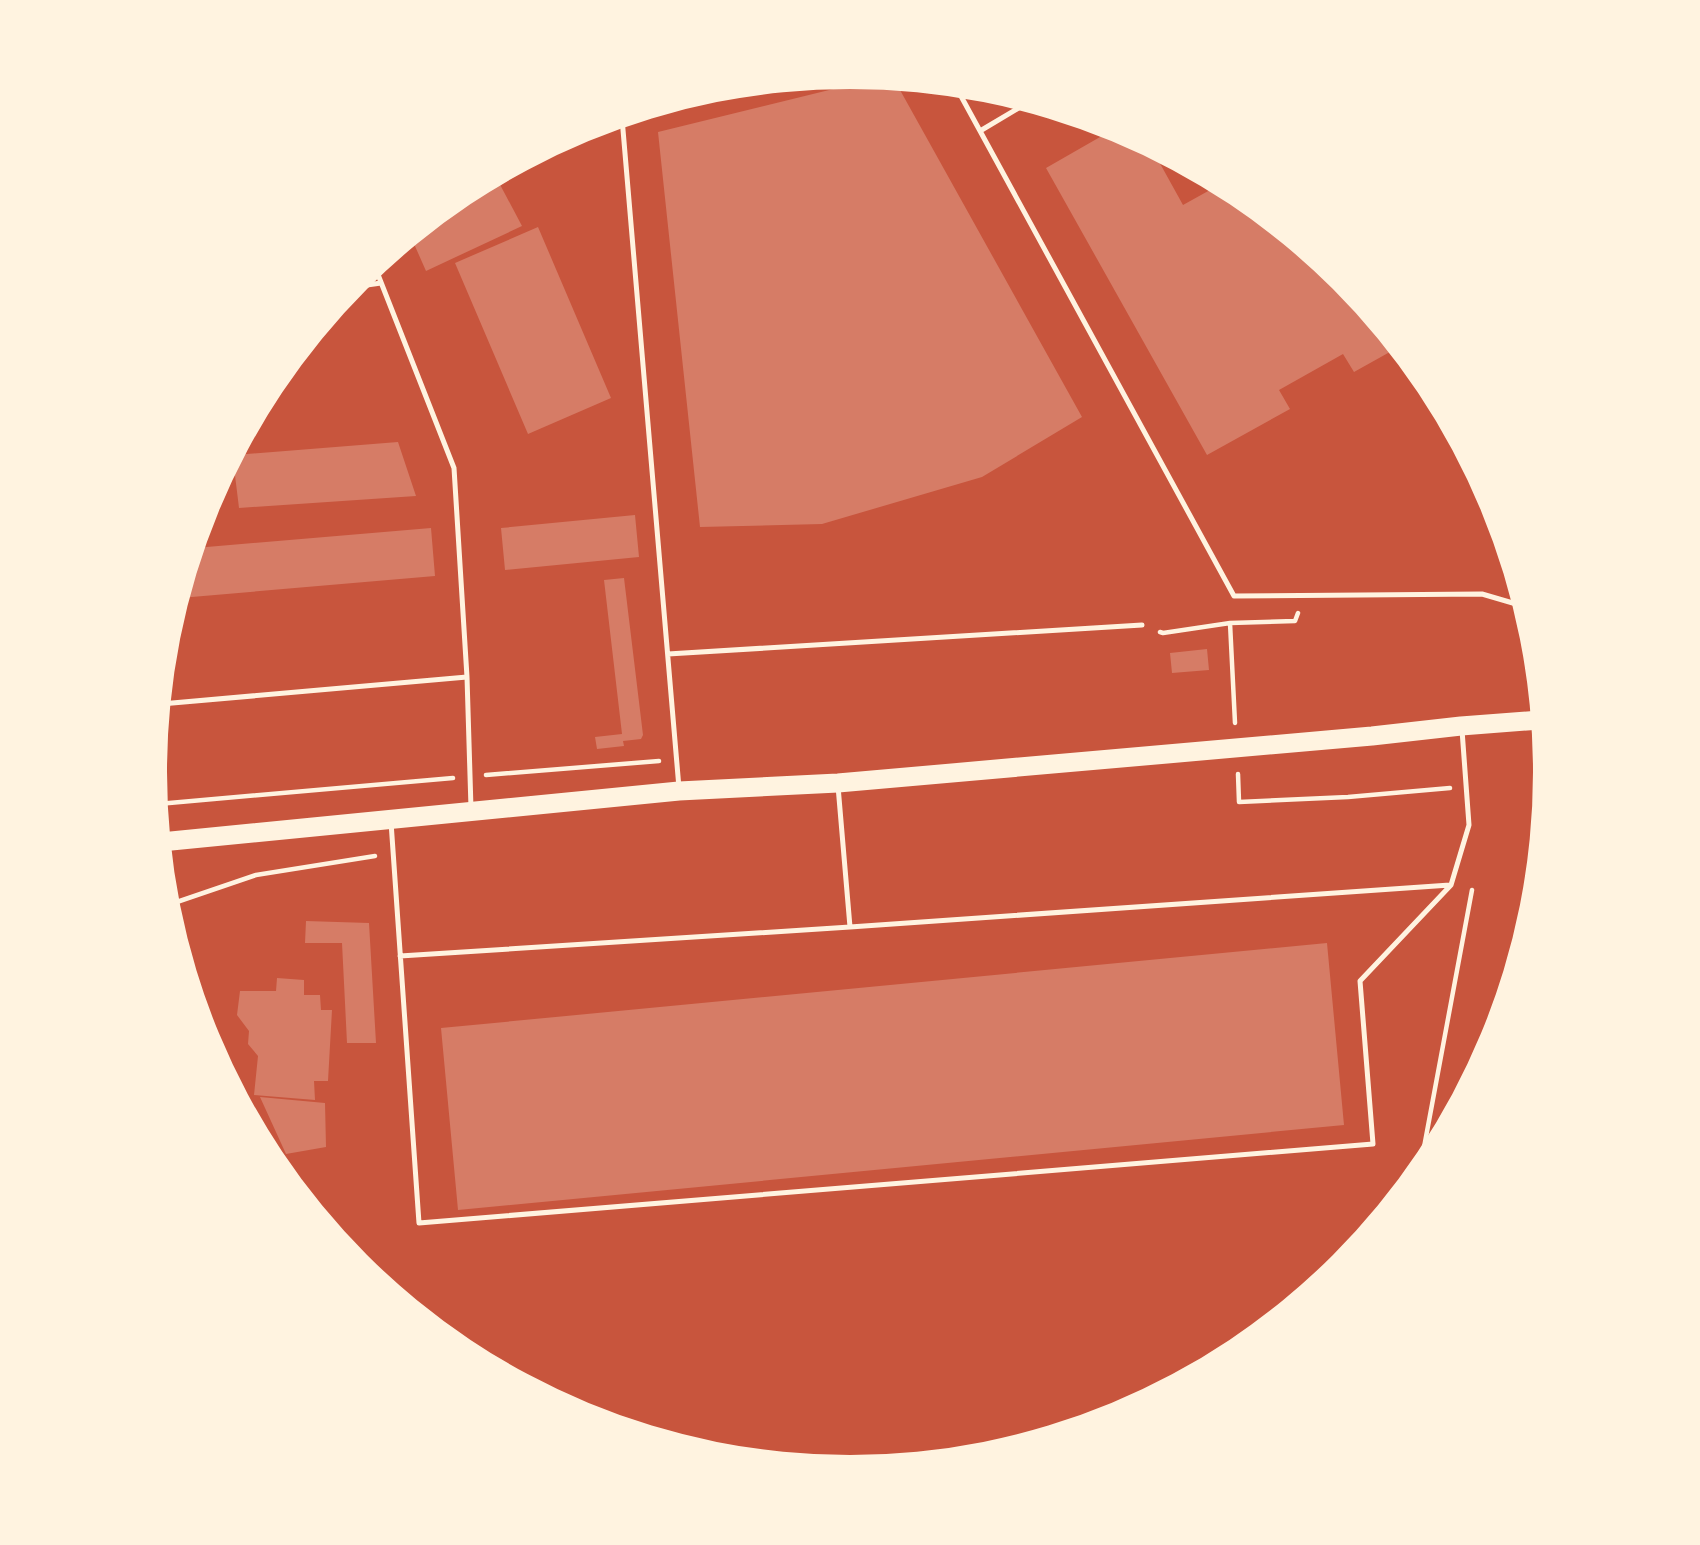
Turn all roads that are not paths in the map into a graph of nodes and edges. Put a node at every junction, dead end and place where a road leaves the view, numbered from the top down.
1 (962, 99) edge
2 (1015, 110) edge
3 (623, 129) edge
4 (979, 131) junction
5 (379, 278) edge
6 (381, 283) junction
7 (372, 284) edge
8 (1512, 603) edge
9 (1142, 625) dead end
10 (668, 654) junction
11 (467, 677) junction
12 (171, 703) edge
13 (1531, 721) edge
14 (1461, 726) junction
15 (838, 783) junction
16 (679, 790) junction
17 (471, 811) junction
18 (391, 819) junction
19 (171, 841) edge
20 (1451, 885) junction
21 (850, 927) junction
22 (401, 956) junction

1 - 4 lane
2 - 4 lane
3 - 10 lane
4 - 8 lane
5 - 6 lane
6 - 7 lane
6 - 11 lane
9 - 10 lane
10 - 16 lane
11 - 12 lane
11 - 17 lane
13 - 14 highway
14 - 15 highway
14 - 20 lane
15 - 16 highway
15 - 21 lane
16 - 17 highway
17 - 18 highway
18 - 19 highway
18 - 22 lane
20 - 21 lane
20 - 22 lane
21 - 22 lane

